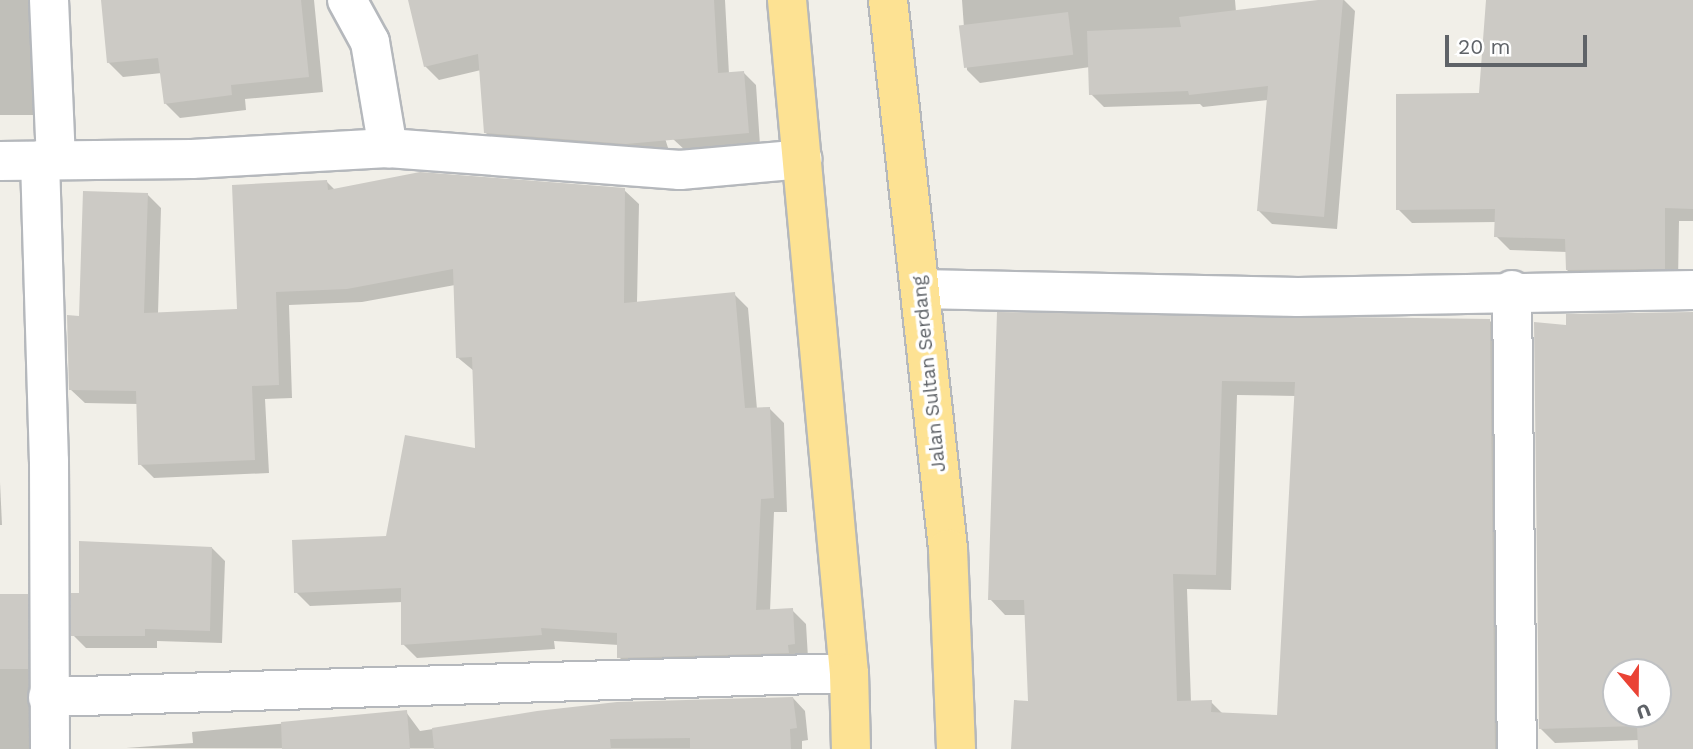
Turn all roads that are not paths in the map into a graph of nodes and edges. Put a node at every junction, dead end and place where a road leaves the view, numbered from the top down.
1 (49, 0) edge
2 (347, 0) edge
3 (787, 0) edge
4 (888, 0) edge
5 (388, 148) junction
6 (803, 159) junction
7 (48, 160) junction
8 (0, 161) edge
9 (920, 289) junction
10 (1512, 290) junction
11 (1693, 290) edge
12 (849, 673) junction
13 (48, 696) junction
14 (50, 749) edge
15 (851, 749) edge
16 (956, 749) edge
17 (1517, 749) edge

1 - 7 street
2 - 5 street
3 - 6 highway
4 - 9 highway, Jalan Sultan Serdang
5 - 6 street
5 - 7 street
6 - 12 highway
7 - 8 street
7 - 13 street
9 - 10 street
9 - 16 highway, Jalan Sultan Serdang
10 - 11 street
10 - 17 street
12 - 13 street
12 - 15 highway
13 - 14 street

